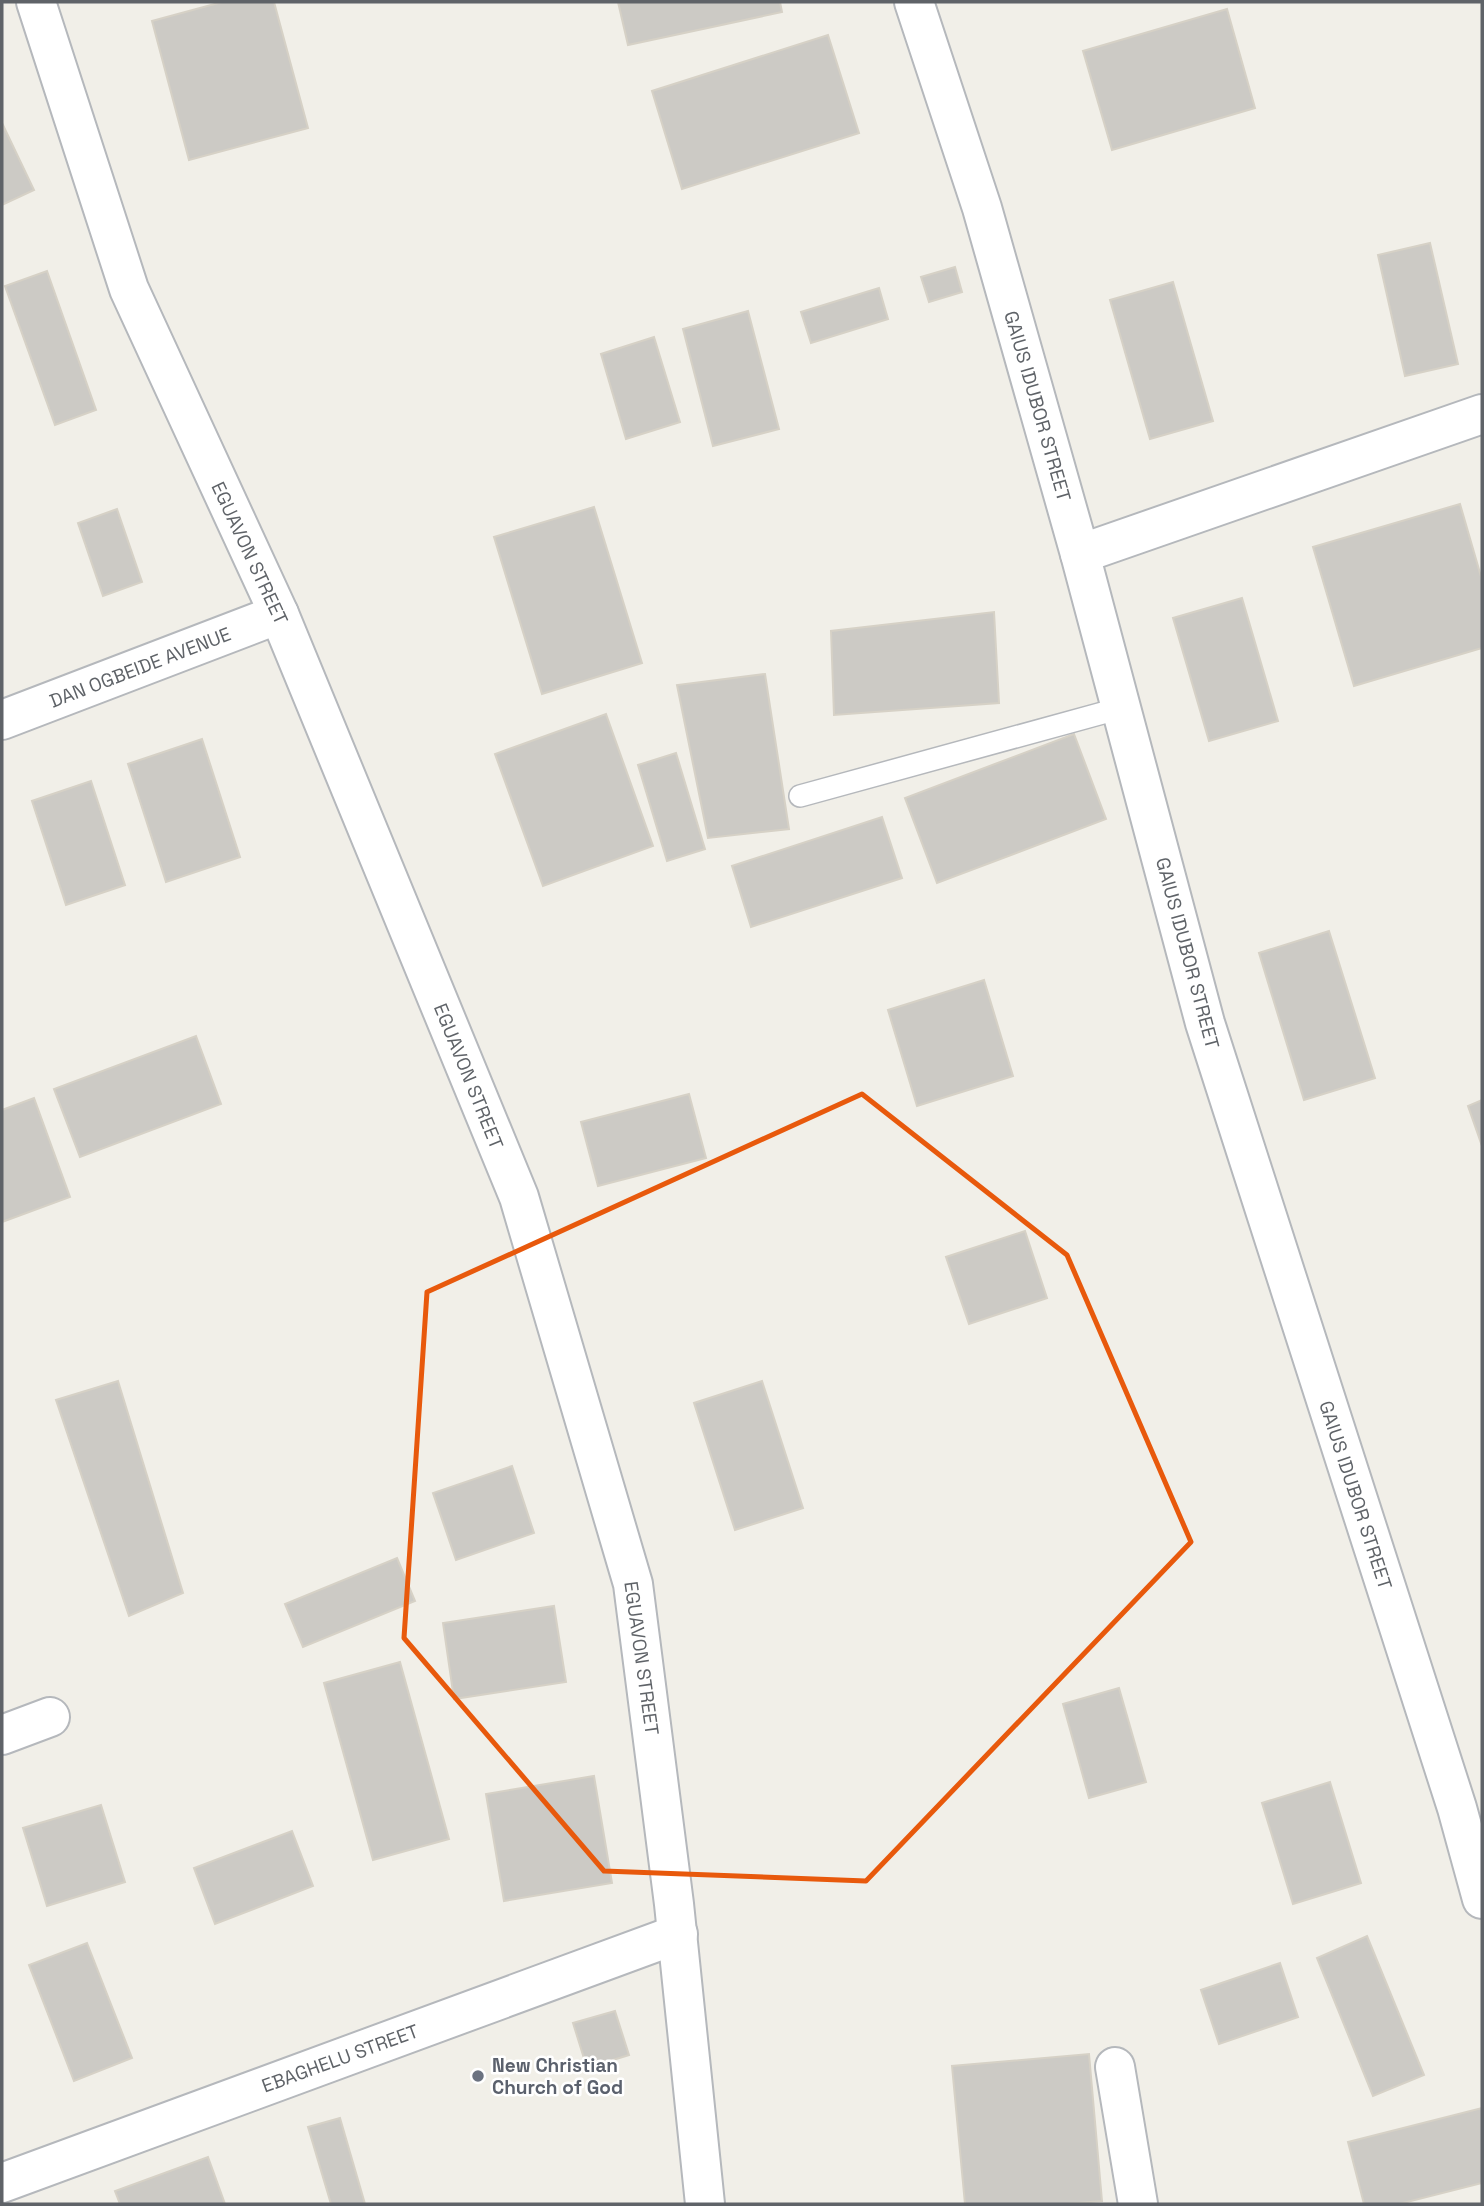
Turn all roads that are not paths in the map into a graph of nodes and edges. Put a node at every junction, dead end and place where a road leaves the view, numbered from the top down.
1 (36, 2) edge
2 (914, 2) edge
3 (1482, 414) edge
4 (1080, 554) junction
5 (279, 614) junction
6 (1121, 708) junction
7 (2, 720) edge
8 (800, 796) dead end
9 (50, 1717) dead end
10 (2, 1735) edge
11 (1482, 1899) edge
12 (678, 1934) junction
13 (1115, 2067) dead end
14 (2, 2183) edge
15 (705, 2204) edge
16 (1138, 2204) edge

1 - 5 street, EGUAVON STREET
2 - 4 street, GAIUS IDUBOR STREET
3 - 4 street
4 - 6 street, GAIUS IDUBOR STREET
5 - 7 street, DAN OGBEIDE AVENUE
5 - 12 street, EGUAVON STREET
6 - 8 lane
6 - 11 street, GAIUS IDUBOR STREET
9 - 10 street
12 - 14 street, EBAGHELU STREET
12 - 15 street, EGUAVON STREET
13 - 16 street

